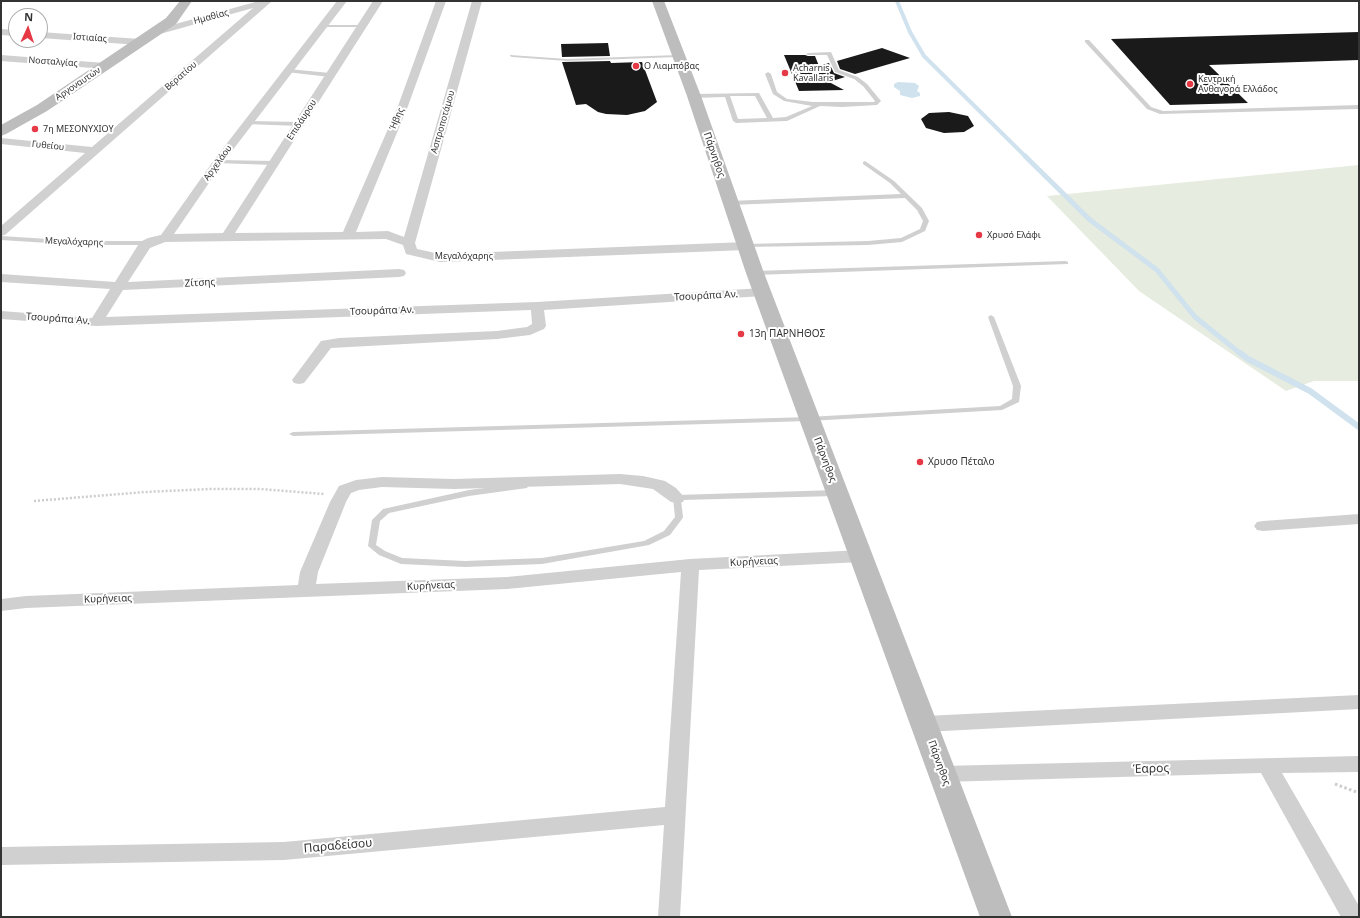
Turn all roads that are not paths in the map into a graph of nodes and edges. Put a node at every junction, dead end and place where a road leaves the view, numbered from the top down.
1 (186, 1) edge
2 (265, 1) edge
3 (342, 1) edge
4 (378, 1) edge
5 (441, 1) edge
6 (477, 1) edge
7 (658, 1) edge
8 (323, 26) junction
9 (362, 26) junction
10 (153, 33) junction
11 (48, 35) edge
12 (1086, 41) dead end
13 (140, 42) junction
14 (808, 54) dead end
15 (512, 56) dead end
16 (678, 56) junction
17 (1, 58) edge
18 (105, 66) junction
19 (288, 71) junction
20 (768, 74) dead end
21 (330, 75) junction
22 (766, 93) junction
23 (728, 95) junction
24 (694, 96) junction
25 (818, 104) junction
26 (1359, 107) edge
27 (771, 120) junction
28 (248, 123) junction
29 (299, 124) junction
30 (1, 131) edge
31 (1, 141) edge
32 (95, 151) junction
33 (218, 162) junction
34 (274, 163) junction
35 (865, 163) dead end
36 (906, 196) junction
37 (730, 203) junction
38 (1, 232) edge
39 (348, 235) junction
40 (1, 238) edge
41 (164, 238) junction
42 (226, 238) junction
43 (148, 243) junction
44 (409, 243) junction
45 (746, 246) junction
46 (1066, 263) dead end
47 (754, 272) junction
48 (399, 273) dead end
49 (1, 278) edge
50 (119, 286) junction
51 (763, 292) junction
52 (537, 306) junction
53 (1, 315) edge
54 (991, 317) dead end
55 (96, 322) junction
56 (299, 380) dead end
57 (809, 418) junction
58 (292, 434) dead end
59 (566, 481) junction
60 (838, 493) junction
61 (677, 498) junction
62 (1359, 519) edge
63 (1263, 526) dead end
64 (861, 556) junction
65 (690, 565) junction
66 (306, 592) junction
67 (1, 605) edge
68 (1359, 702) edge
69 (925, 724) junction
70 (1359, 764) edge
71 (1267, 765) junction
72 (942, 774) junction
73 (674, 815) junction
74 (1, 856) edge
75 (669, 917) edge
76 (996, 917) edge
77 (1353, 917) edge

1 - 10 main road, Αργοναυτών
2 - 10 street, Ημαθίας
2 - 32 street, Βερατίου
3 - 8 street, Αρχελάου
4 - 9 street, Επιδάυρου
5 - 39 street, Ήβης
6 - 44 street, Ασπροποτάμου
7 - 16 main road, Πάρνηθος
8 - 9 lane
8 - 19 street, Αρχελάου
9 - 21 street, Επιδάυρου
10 - 13 main road, Αργοναυτών
11 - 13 street, Ιστιαίας
12 - 26 lane
13 - 18 main road, Αργοναυτών
14 - 25 lane
15 - 16 lane
16 - 24 main road, Πάρνηθος
17 - 18 street, Νοσταλγίας
18 - 30 main road, Αργοναυτών
19 - 21 lane
19 - 28 street, Αρχελάου
20 - 22 lane
21 - 29 street, Επιδάυρου
22 - 23 lane
22 - 25 lane
22 - 27 lane
23 - 24 lane
23 - 27 lane
24 - 37 main road, Πάρνηθος
25 - 27 lane
28 - 29 lane
28 - 33 street, Αρχελάου
29 - 34 street, Επιδάυρου
31 - 32 street, Γυθείου
32 - 38 street, Βερατίου
33 - 34 lane
33 - 41 street, Αρχελάου
34 - 42 street, Επιδάυρου
35 - 36 lane
36 - 37 lane
36 - 45 lane
37 - 45 main road, Πάρνηθος
39 - 42 street, Μεγαλόχαρης
39 - 44 street, Μεγαλόχαρης
40 - 43 lane, Μεγαλόχαρης
41 - 42 street, Μεγαλόχαρης
41 - 43 street
43 - 50 street
44 - 45 street, Μεγαλόχαρης
45 - 47 main road, Πάρνηθος
46 - 47 lane
47 - 51 main road, Πάρνηθος
48 - 50 street, Ζίτσης
49 - 50 street, Ζίτσης
50 - 55 street
51 - 52 street, Τσουράπα Αν.
51 - 57 main road, Πάρνηθος
52 - 55 street, Τσουράπα Αν.
52 - 56 street
53 - 55 street, Τσουράπα Αν.
54 - 57 lane
57 - 58 lane
57 - 60 main road, Πάρνηθος
59 - 61 street
59 - 61 lane
59 - 66 street
60 - 61 lane
60 - 64 main road, Πάρνηθος
62 - 63 street
64 - 65 street, Κυρήνειας
64 - 69 main road, Πάρνηθος
65 - 66 street, Κυρήνειας
65 - 73 street
66 - 67 street, Κυρήνειας
68 - 69 street
69 - 72 main road, Πάρνηθος
70 - 71 street, Έαρος
71 - 72 street, Έαρος
71 - 77 street
72 - 76 main road, Πάρνηθος
73 - 74 street, Παραδείσου
73 - 75 street

